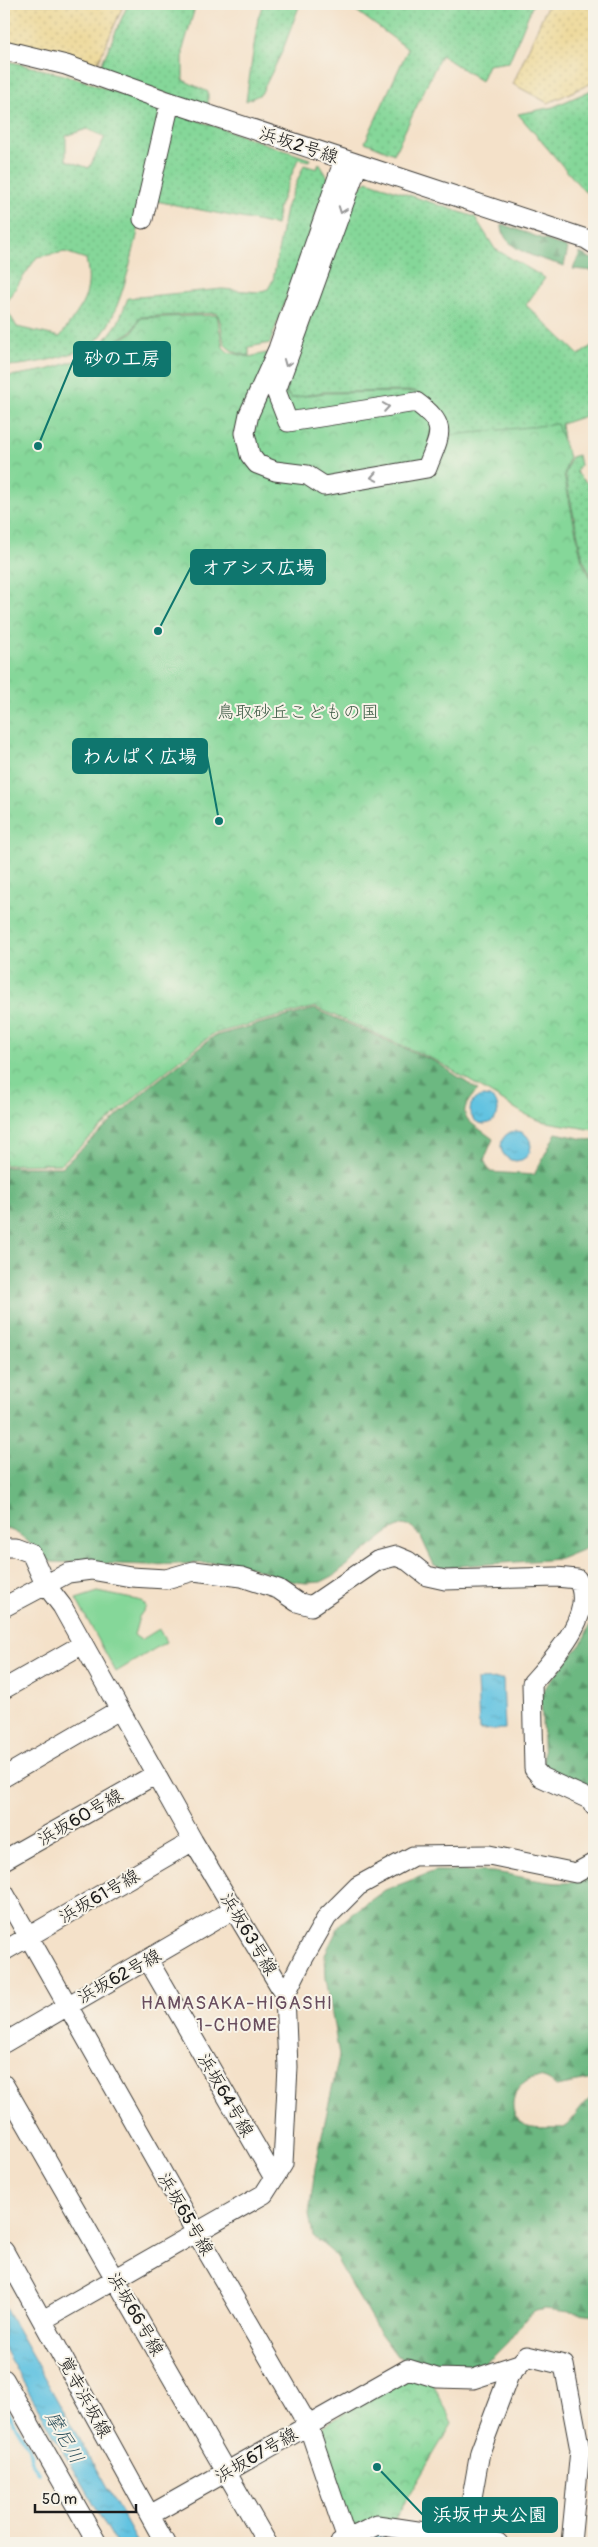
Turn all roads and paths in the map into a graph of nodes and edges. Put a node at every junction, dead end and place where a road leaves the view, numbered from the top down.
1 (4, 50) edge
2 (170, 102) junction
3 (351, 162) junction
4 (143, 219) dead end
5 (594, 244) edge
6 (4, 1547) edge
7 (45, 1584) junction
8 (4, 1607) edge
9 (83, 1644) junction
10 (4, 1689) edge
11 (119, 1710) junction
12 (156, 1774) junction
13 (4, 1777) edge
14 (594, 1806) edge
15 (194, 1841) junction
16 (4, 1860) edge
17 (594, 1863) edge
18 (4, 1893) edge
19 (234, 1909) junction
20 (28, 1937) junction
21 (4, 1951) edge
22 (148, 1960) junction
23 (285, 1995) junction
24 (67, 2005) junction
25 (4, 2043) edge
26 (4, 2084) edge
27 (274, 2178) junction
28 (197, 2234) junction
29 (4, 2251) edge
30 (116, 2279) junction
31 (43, 2320) junction
32 (519, 2364) junction
33 (4, 2379) edge
34 (308, 2425) junction
35 (227, 2473) junction
36 (150, 2515) junction
37 (465, 2541) edge
38 (345, 2542) edge
39 (98, 2543) edge
40 (165, 2543) edge
41 (267, 2543) edge
42 (498, 2543) edge
43 (571, 2543) edge

1 - 2 street, 浜坂2号線
2 - 3 street, 浜坂2号線
2 - 4 street
3 -> 3 street
3 - 5 street, 浜坂2号線
6 - 7 street, 浜坂63号線
7 - 8 street
7 - 9 street, 浜坂63号線
7 - 14 street
9 - 10 street
9 - 11 street, 浜坂63号線
11 - 12 street, 浜坂63号線
11 - 13 street
12 - 15 street, 浜坂63号線
12 - 16 street, 浜坂60号線
15 - 19 street, 浜坂63号線
15 - 20 street, 浜坂61号線
17 - 23 street
18 - 20 street, 浜坂65号線
19 - 22 street, 浜坂62号線
19 - 23 street, 浜坂63号線
20 - 21 street, 浜坂61号線
20 - 24 street, 浜坂65号線
22 - 24 street, 浜坂62号線
22 - 27 street, 浜坂64号線
23 - 27 street, 浜坂63号線
24 - 25 street, 浜坂62号線
24 - 28 street, 浜坂65号線
26 - 30 street, 浜坂66号線
27 - 28 street, 浜坂63号線
28 - 30 street, 浜坂63号線
28 - 34 street, 浜坂65号線
29 - 31 street, 覚寺浜坂線
30 - 31 street, 浜坂63号線
30 - 35 street, 浜坂66号線
31 - 36 street, 覚寺浜坂線
32 - 34 street, 浜坂67号線
32 - 37 street
32 - 43 street, 浜坂67号線
33 - 39 street
34 - 35 street, 浜坂67号線
34 - 38 street, 浜坂65号線
35 - 36 street, 浜坂67号線
35 - 41 street, 浜坂66号線
36 - 40 street, 覚寺浜坂線
37 - 38 street
37 - 42 street

